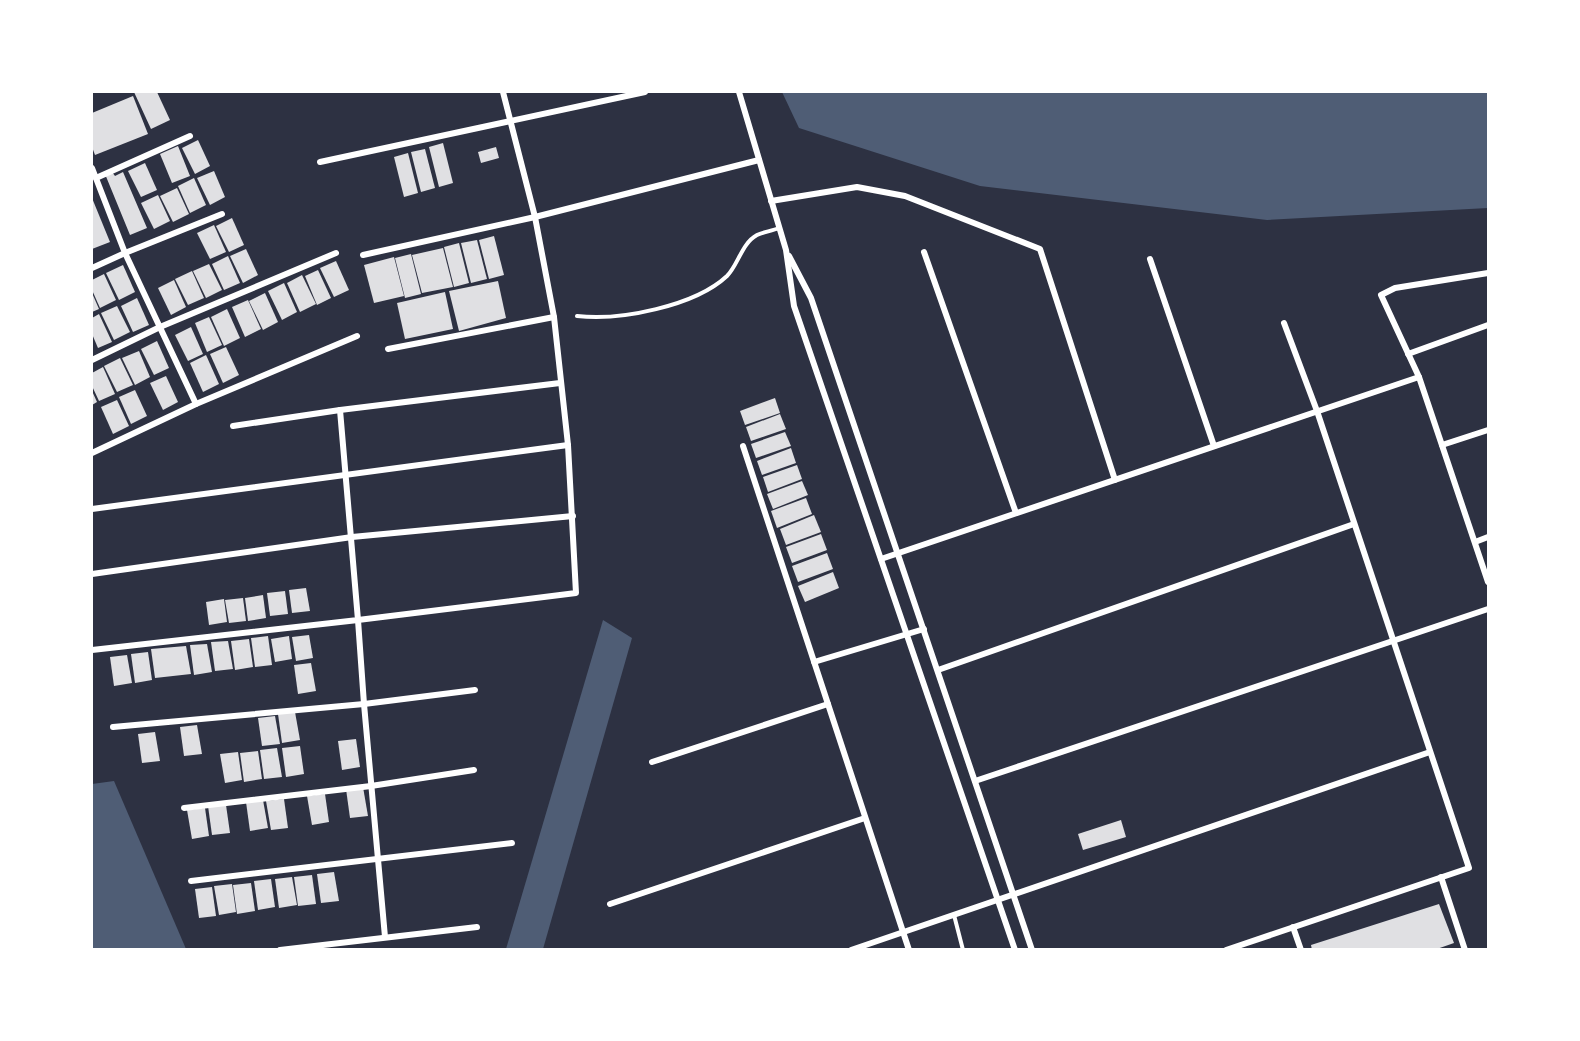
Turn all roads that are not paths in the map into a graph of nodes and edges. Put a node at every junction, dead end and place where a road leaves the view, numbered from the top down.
1 (503, 92) edge
2 (645, 92) edge
3 (739, 92) edge
4 (510, 122) junction
5 (190, 136) dead end
6 (759, 160) junction
7 (320, 162) dead end
8 (92, 168) edge
9 (96, 178) junction
10 (771, 201) junction
11 (222, 214) dead end
12 (535, 217) junction
13 (780, 228) junction
14 (786, 250) junction
15 (924, 252) dead end
16 (125, 253) junction
17 (336, 253) dead end
18 (363, 255) dead end
19 (1150, 259) dead end
20 (92, 268) edge
21 (1488, 273) edge
22 (577, 316) dead end
23 (554, 317) junction
24 (1284, 323) dead end
25 (1488, 325) edge
26 (160, 327) junction
27 (357, 336) dead end
28 (388, 349) dead end
29 (1408, 354) junction
30 (92, 360) edge
31 (1419, 377) junction
32 (560, 383) junction
33 (196, 404) junction
34 (340, 410) junction
35 (1317, 411) junction
36 (233, 426) dead end
37 (1488, 430) edge
38 (568, 445) junction
39 (1442, 445) junction
40 (743, 446) dead end
41 (1214, 446) junction
42 (92, 453) edge
43 (347, 476) junction
44 (1115, 480) junction
45 (92, 509) edge
46 (1016, 513) junction
47 (573, 516) junction
48 (1354, 524) junction
49 (352, 537) junction
50 (1488, 537) edge
51 (1475, 542) junction
52 (898, 553) junction
53 (881, 559) junction
54 (92, 574) edge
55 (1488, 582) edge
56 (1488, 609) edge
57 (358, 620) junction
58 (924, 628) junction
59 (907, 634) junction
60 (1393, 641) junction
61 (92, 650) edge
62 (814, 662) junction
63 (938, 670) junction
64 (475, 690) dead end
65 (364, 704) junction
66 (828, 704) junction
67 (113, 727) dead end
68 (1430, 752) junction
69 (652, 762) dead end
70 (474, 770) dead end
71 (975, 781) junction
72 (371, 786) junction
73 (184, 808) dead end
74 (865, 818) junction
75 (512, 843) dead end
76 (377, 858) junction
77 (1441, 877) junction
78 (191, 881) dead end
79 (1013, 894) junction
80 (998, 899) junction
81 (610, 904) dead end
82 (954, 915) junction
83 (477, 927) dead end
84 (1293, 927) junction
85 (903, 932) junction
86 (385, 937) junction
87 (280, 950) edge
88 (851, 950) edge
89 (909, 950) edge
90 (963, 950) edge
91 (1015, 950) edge
92 (1032, 950) edge
93 (1226, 950) edge
94 (1301, 950) edge
95 (1465, 950) edge

1 - 4 street
2 - 4 street
3 - 6 street
4 - 7 street
4 - 12 street
5 - 9 street
6 - 10 street
6 - 12 street
8 - 9 street
9 - 16 street
10 - 13 street
10 - 44 street
11 - 16 street
12 - 18 street
12 - 23 street
13 - 14 street
13 - 22 lane
14 - 52 street
14 - 53 street
15 - 46 street
16 - 20 street
16 - 26 street
17 - 26 street
19 - 41 street
21 - 29 street
23 - 28 street
23 - 32 street
24 - 35 street
25 - 29 street
26 - 30 street
26 - 33 street
27 - 33 street
29 - 31 street
31 - 35 street
31 - 39 street
32 - 34 street
32 - 38 street
33 - 42 street
34 - 36 street
34 - 43 street
35 - 41 street
35 - 48 street
37 - 39 street
38 - 43 street
38 - 47 street
39 - 51 street
40 - 62 street
41 - 44 street
43 - 45 street
43 - 49 street
44 - 46 street
46 - 52 street
47 - 49 street
47 - 57 street
48 - 60 street
48 - 63 street
49 - 54 street
49 - 57 street
50 - 51 street
51 - 55 street
52 - 53 street
52 - 58 street
53 - 59 street
56 - 60 street
57 - 61 street
57 - 65 street
58 - 59 street
58 - 63 street
59 - 62 street
59 - 80 street
60 - 68 street
60 - 71 street
62 - 66 street
63 - 71 street
64 - 65 street
65 - 67 street
65 - 72 street
66 - 69 street
66 - 74 street
68 - 77 street
68 - 79 street
70 - 72 street
71 - 79 street
72 - 73 street
72 - 76 street
74 - 81 street
74 - 85 street
75 - 76 street
76 - 78 street
76 - 86 street
77 - 84 street
77 - 95 street
79 - 80 street
79 - 92 street
80 - 82 street
80 - 91 street
82 - 85 street
82 - 90 lane
83 - 86 street
84 - 93 street
84 - 94 street
85 - 88 street
85 - 89 street
86 - 87 street

